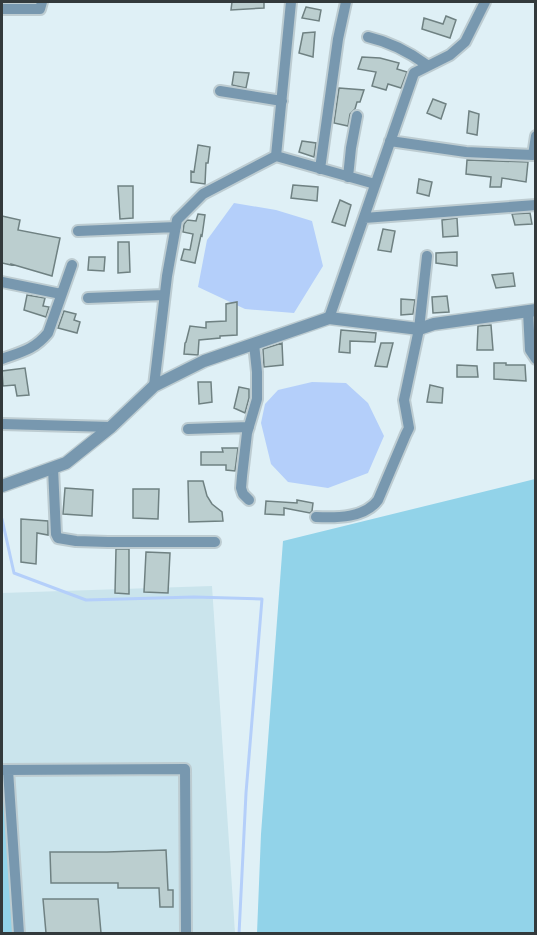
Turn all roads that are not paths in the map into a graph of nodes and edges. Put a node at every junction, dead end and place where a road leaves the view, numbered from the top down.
1 (42, 2) edge
2 (291, 2) edge
3 (346, 2) edge
4 (485, 2) edge
5 (2, 9) edge
6 (368, 37) dead end
7 (427, 65) junction
8 (220, 91) dead end
9 (282, 101) junction
10 (357, 116) dead end
11 (536, 136) edge
12 (390, 141) junction
13 (276, 156) junction
14 (534, 156) edge
15 (320, 169) junction
16 (348, 177) junction
17 (375, 184) junction
18 (536, 205) edge
19 (364, 218) junction
20 (176, 228) junction
21 (78, 231) dead end
22 (427, 256) dead end
23 (72, 265) dead end
24 (2, 282) edge
25 (61, 294) junction
26 (164, 295) junction
27 (88, 298) dead end
28 (532, 311) edge
29 (329, 318) junction
30 (418, 329) junction
31 (254, 344) junction
32 (2, 359) edge
33 (536, 359) edge
34 (154, 386) junction
35 (2, 424) edge
36 (111, 427) junction
37 (249, 427) junction
38 (188, 429) dead end
39 (53, 468) junction
40 (2, 486) edge
41 (249, 500) dead end
42 (316, 518) dead end
43 (215, 542) dead end
44 (5, 770) edge
45 (19, 933) edge
46 (186, 933) edge

1 - 5 street
2 - 9 street
3 - 15 street
4 - 7 street
6 - 7 street
7 - 12 street
8 - 9 street
9 - 13 street
10 - 16 street
11 - 14 street
12 - 14 street
12 - 17 street
13 - 15 street
13 - 20 street
15 - 16 street
16 - 17 street
17 - 19 street
18 - 19 street
19 - 29 street
20 - 21 street
20 - 26 street
22 - 30 street
23 - 25 street
24 - 25 street
25 - 32 street
26 - 27 street
26 - 34 street
28 - 30 street
28 - 33 street
29 - 30 street
29 - 31 street
30 - 42 street
31 - 34 street
31 - 37 street
34 - 36 street
35 - 36 street
36 - 39 street
37 - 38 street
37 - 41 street
39 - 40 street
39 - 43 street
44 - 45 street
44 - 46 street

